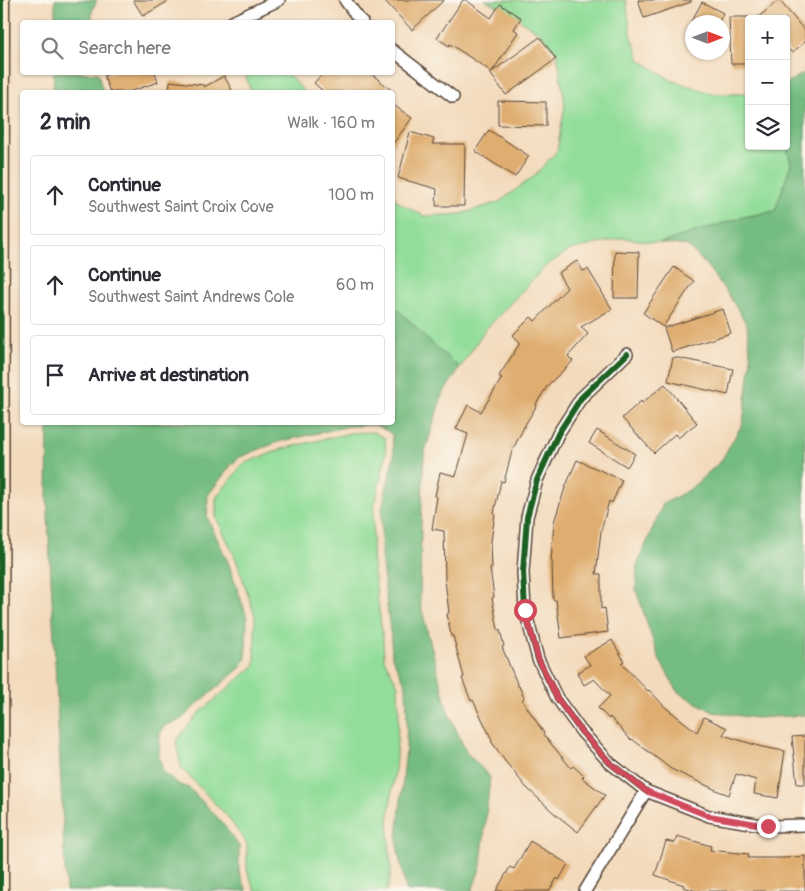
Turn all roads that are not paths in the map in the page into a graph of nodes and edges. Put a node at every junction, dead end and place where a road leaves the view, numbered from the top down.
1 (1, 0) edge
2 (278, 0) edge
3 (345, 0) edge
4 (236, 20) edge
5 (360, 20) edge
6 (395, 52) edge
7 (453, 96) dead end
8 (627, 354) dead end
9 (646, 791) junction
10 (805, 825) edge
11 (0, 891) edge
12 (585, 891) edge

1 - 11 main road
2 - 4 street
3 - 5 street
6 - 7 street
8 - 9 street
9 - 10 street
9 - 12 street

